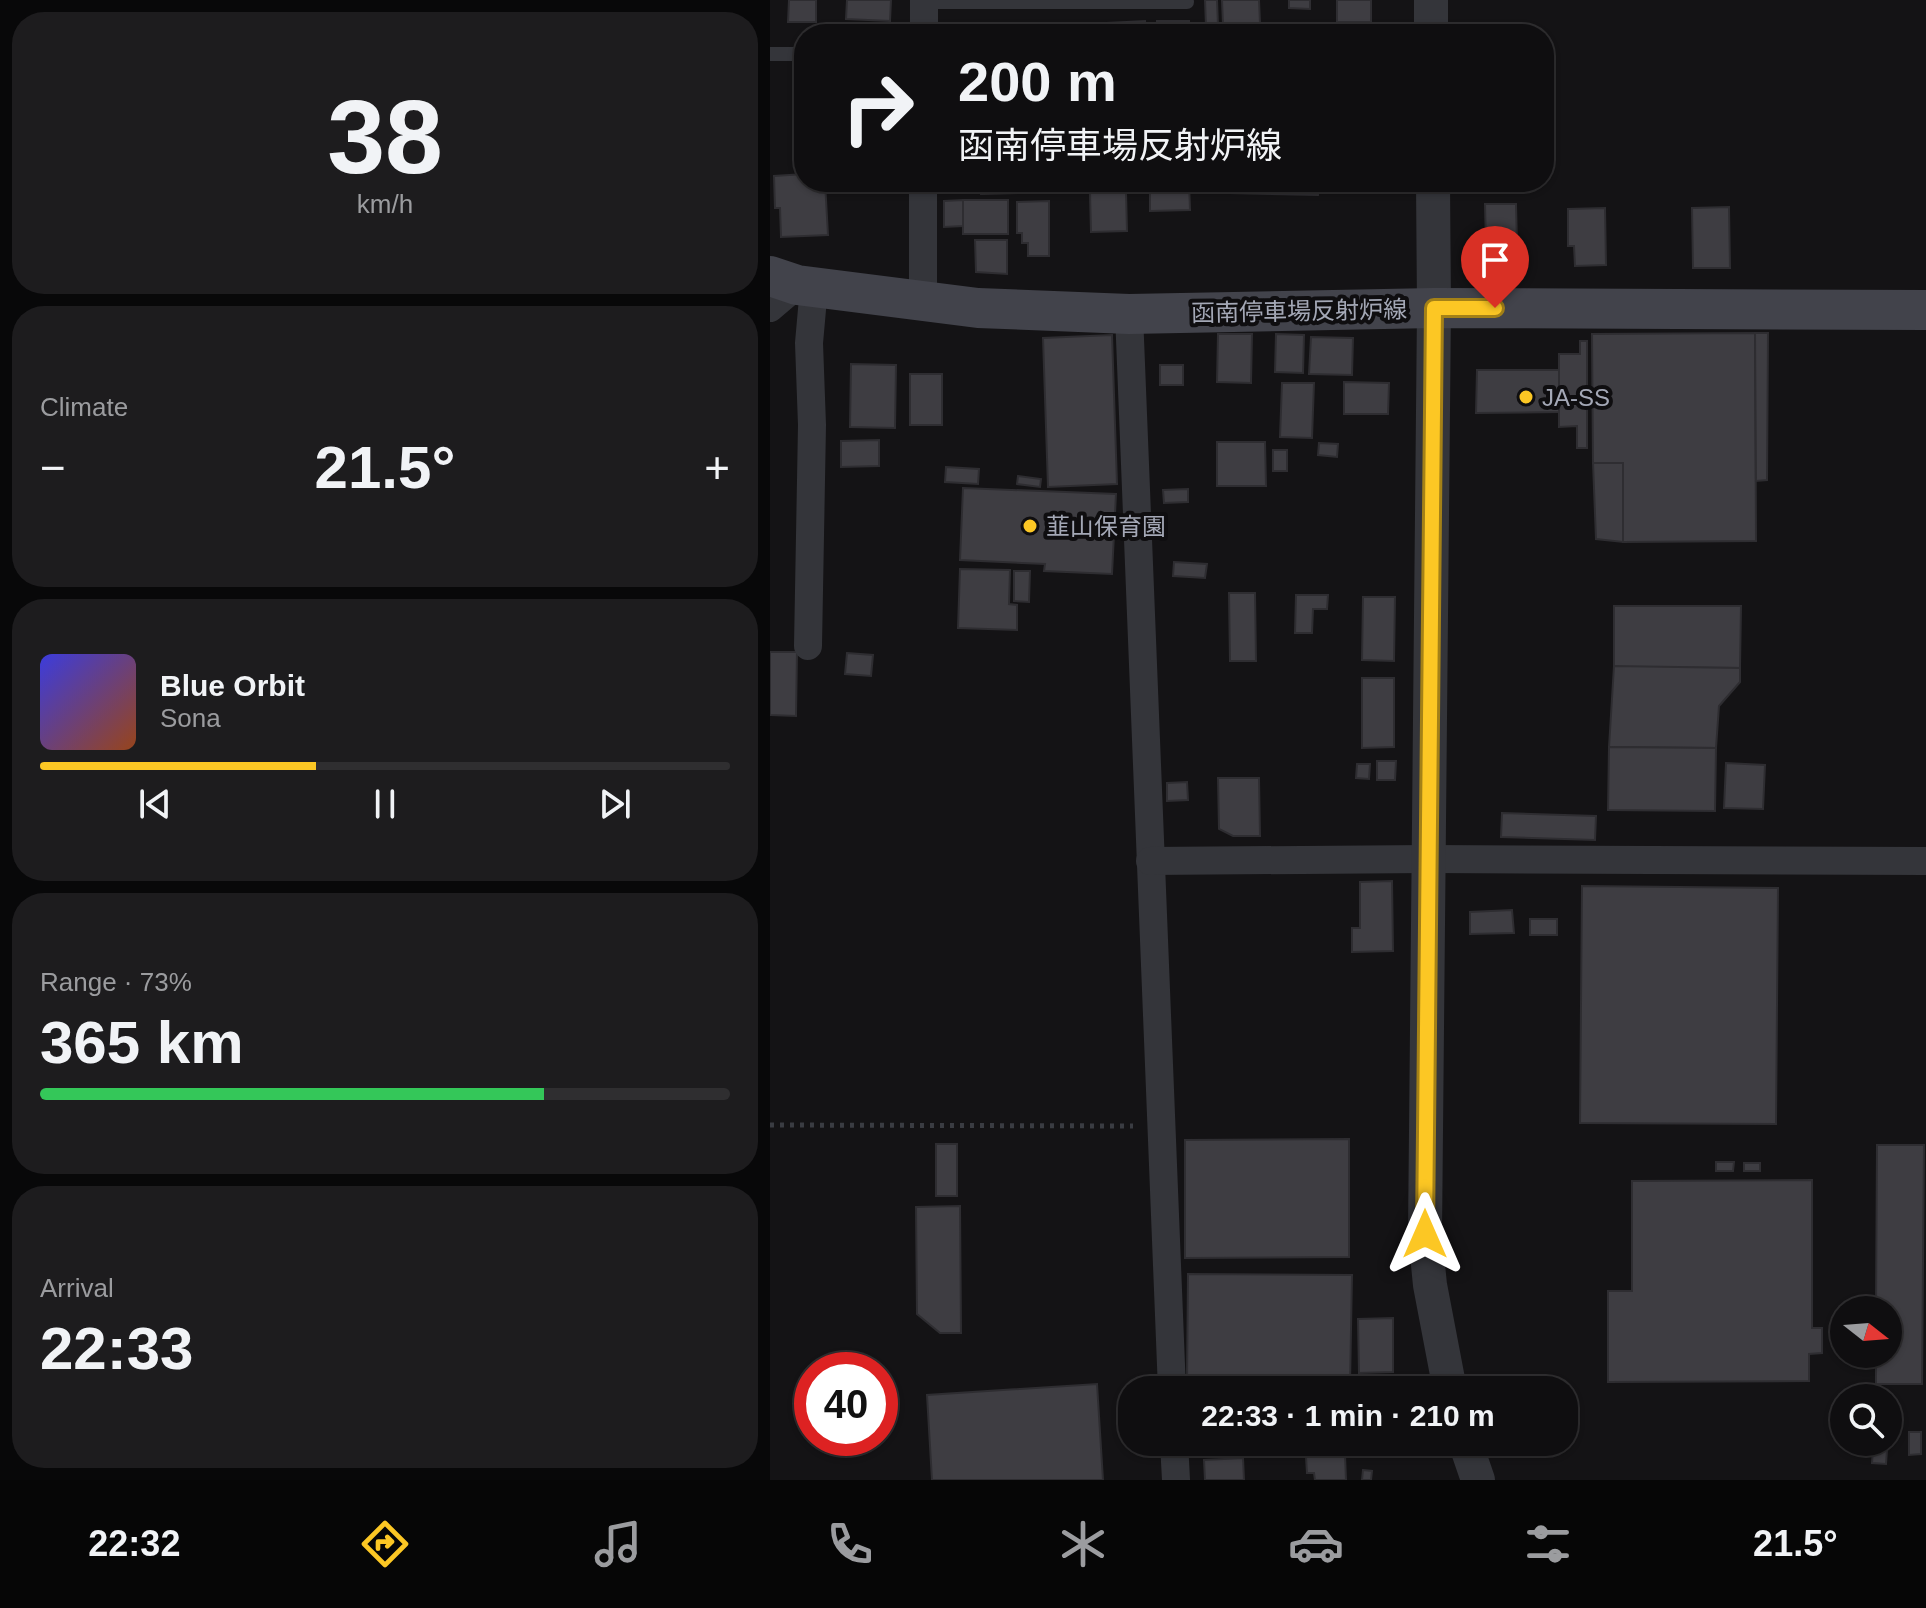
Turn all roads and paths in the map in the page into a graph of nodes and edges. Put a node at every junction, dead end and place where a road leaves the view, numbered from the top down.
1 (1431, 0) edge
2 (924, 1) edge
3 (1187, 2) edge
4 (924, 24) edge
5 (1431, 24) edge
6 (770, 54) edge
7 (794, 54) edge
8 (923, 192) edge
9 (1433, 192) edge
10 (788, 289) edge
11 (923, 301) junction
12 (1434, 308) junction
13 (1926, 310) edge
14 (1129, 314) junction
15 (808, 646) dead end
16 (1428, 859) junction
17 (1150, 861) junction
18 (1926, 861) edge
19 (770, 1125) edge
20 (1160, 1126) junction
21 (1171, 1376) edge
22 (1447, 1376) edge
23 (1175, 1456) edge
24 (1470, 1456) edge
25 (1176, 1480) edge
26 (1478, 1480) edge

1 - 5 street
2 - 3 lane
2 - 4 street
6 - 7 lane
8 - 11 street
9 - 12 street
10 - 11 main road, 函南停車場反射炉線
10 - 15 street
11 - 14 main road, 函南停車場反射炉線
12 - 13 main road, 函南停車場反射炉線
12 - 14 main road, 函南停車場反射炉線
12 - 16 street
14 - 17 street
16 - 17 street
16 - 18 street
16 - 22 street
17 - 20 street
19 - 20 path
20 - 21 street
23 - 25 street
24 - 26 street

